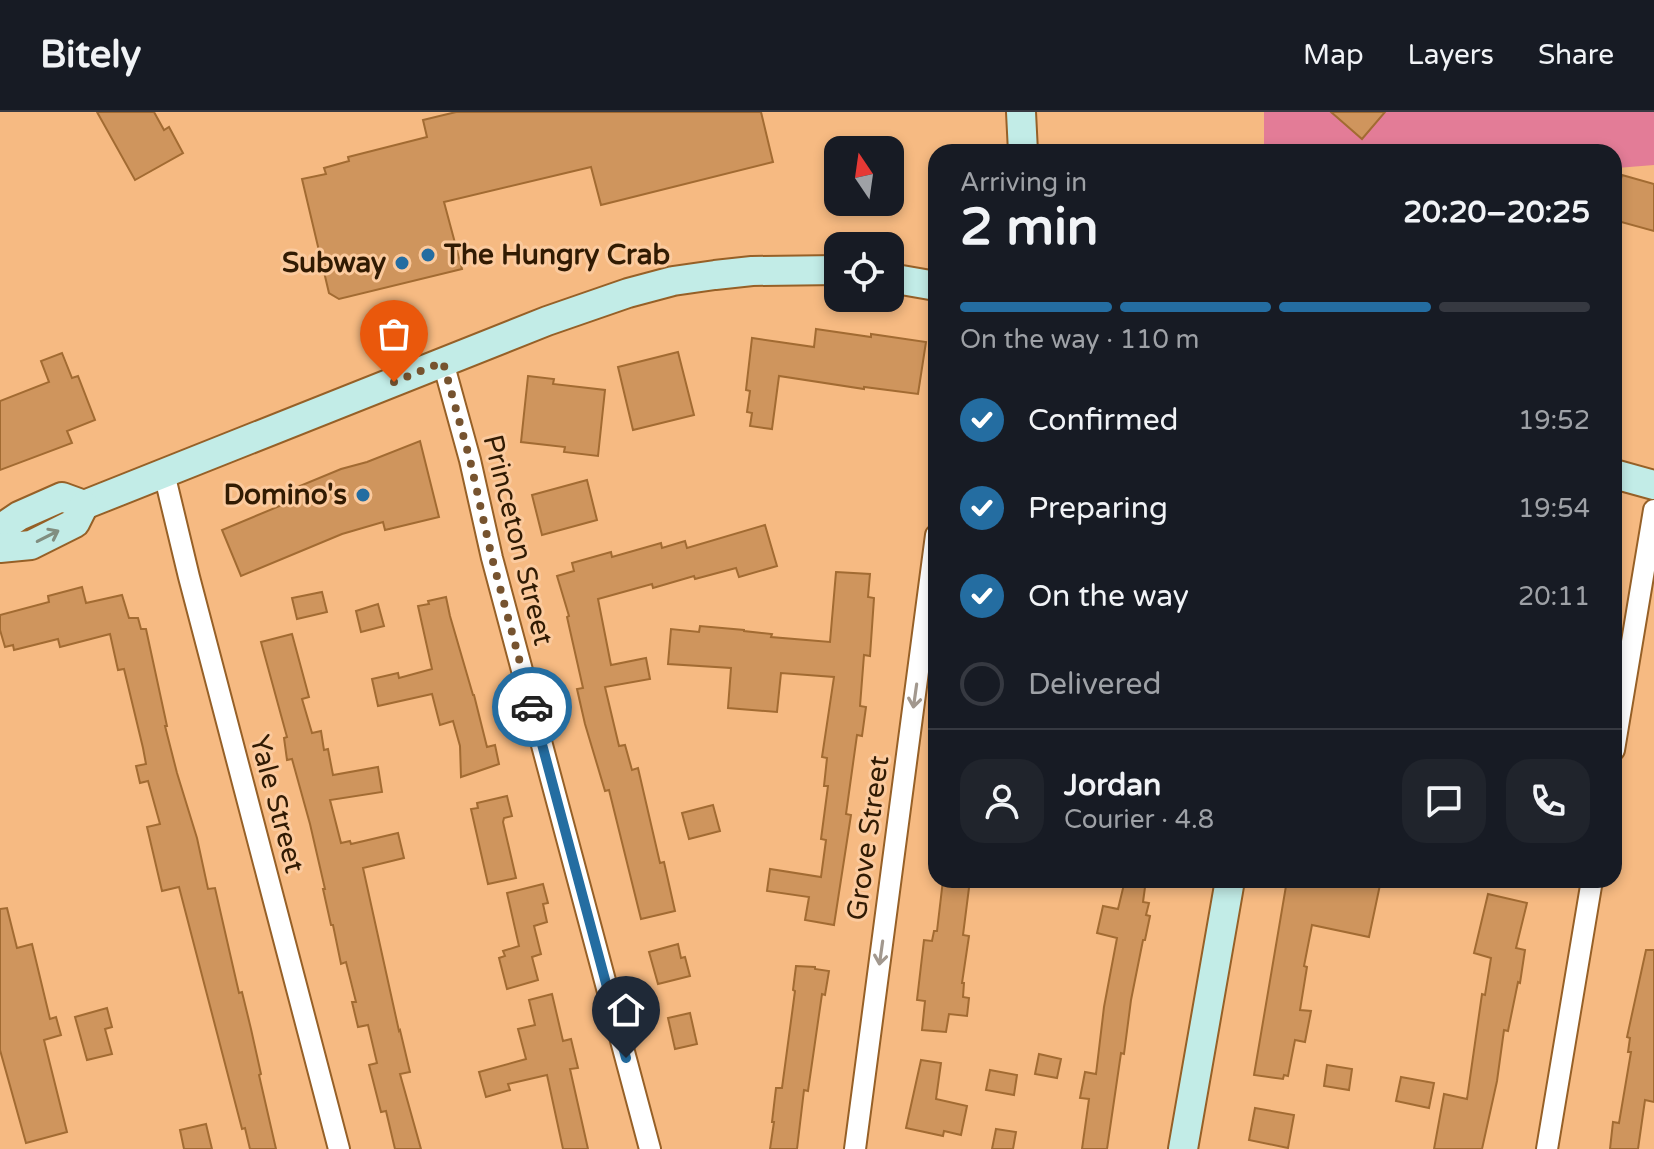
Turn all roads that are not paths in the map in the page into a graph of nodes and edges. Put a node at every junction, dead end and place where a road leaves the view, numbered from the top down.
1 (1021, 112) edge
2 (1023, 144) edge
3 (824, 270) edge
4 (904, 280) edge
5 (928, 285) edge
6 (443, 362) junction
7 (164, 473) junction
8 (1622, 476) edge
9 (1654, 485) edge
10 (84, 505) junction
11 (1654, 510) edge
12 (0, 529) edge
13 (0, 548) edge
14 (928, 596) edge
15 (1622, 702) edge
16 (1229, 888) edge
17 (1591, 888) edge
18 (339, 1149) edge
19 (650, 1149) edge
20 (855, 1149) edge
21 (1183, 1149) edge
22 (1547, 1149) edge

1 - 2 main road
3 - 6 main road
4 - 5 main road
6 - 7 main road
6 - 19 street, Princeton Street
7 - 10 main road
7 - 18 street, Yale Street
8 - 9 main road
10 - 12 main road
13 -> 10 main road
11 - 15 street
14 -> 20 street, Grove Street
16 - 21 main road
17 - 22 street

